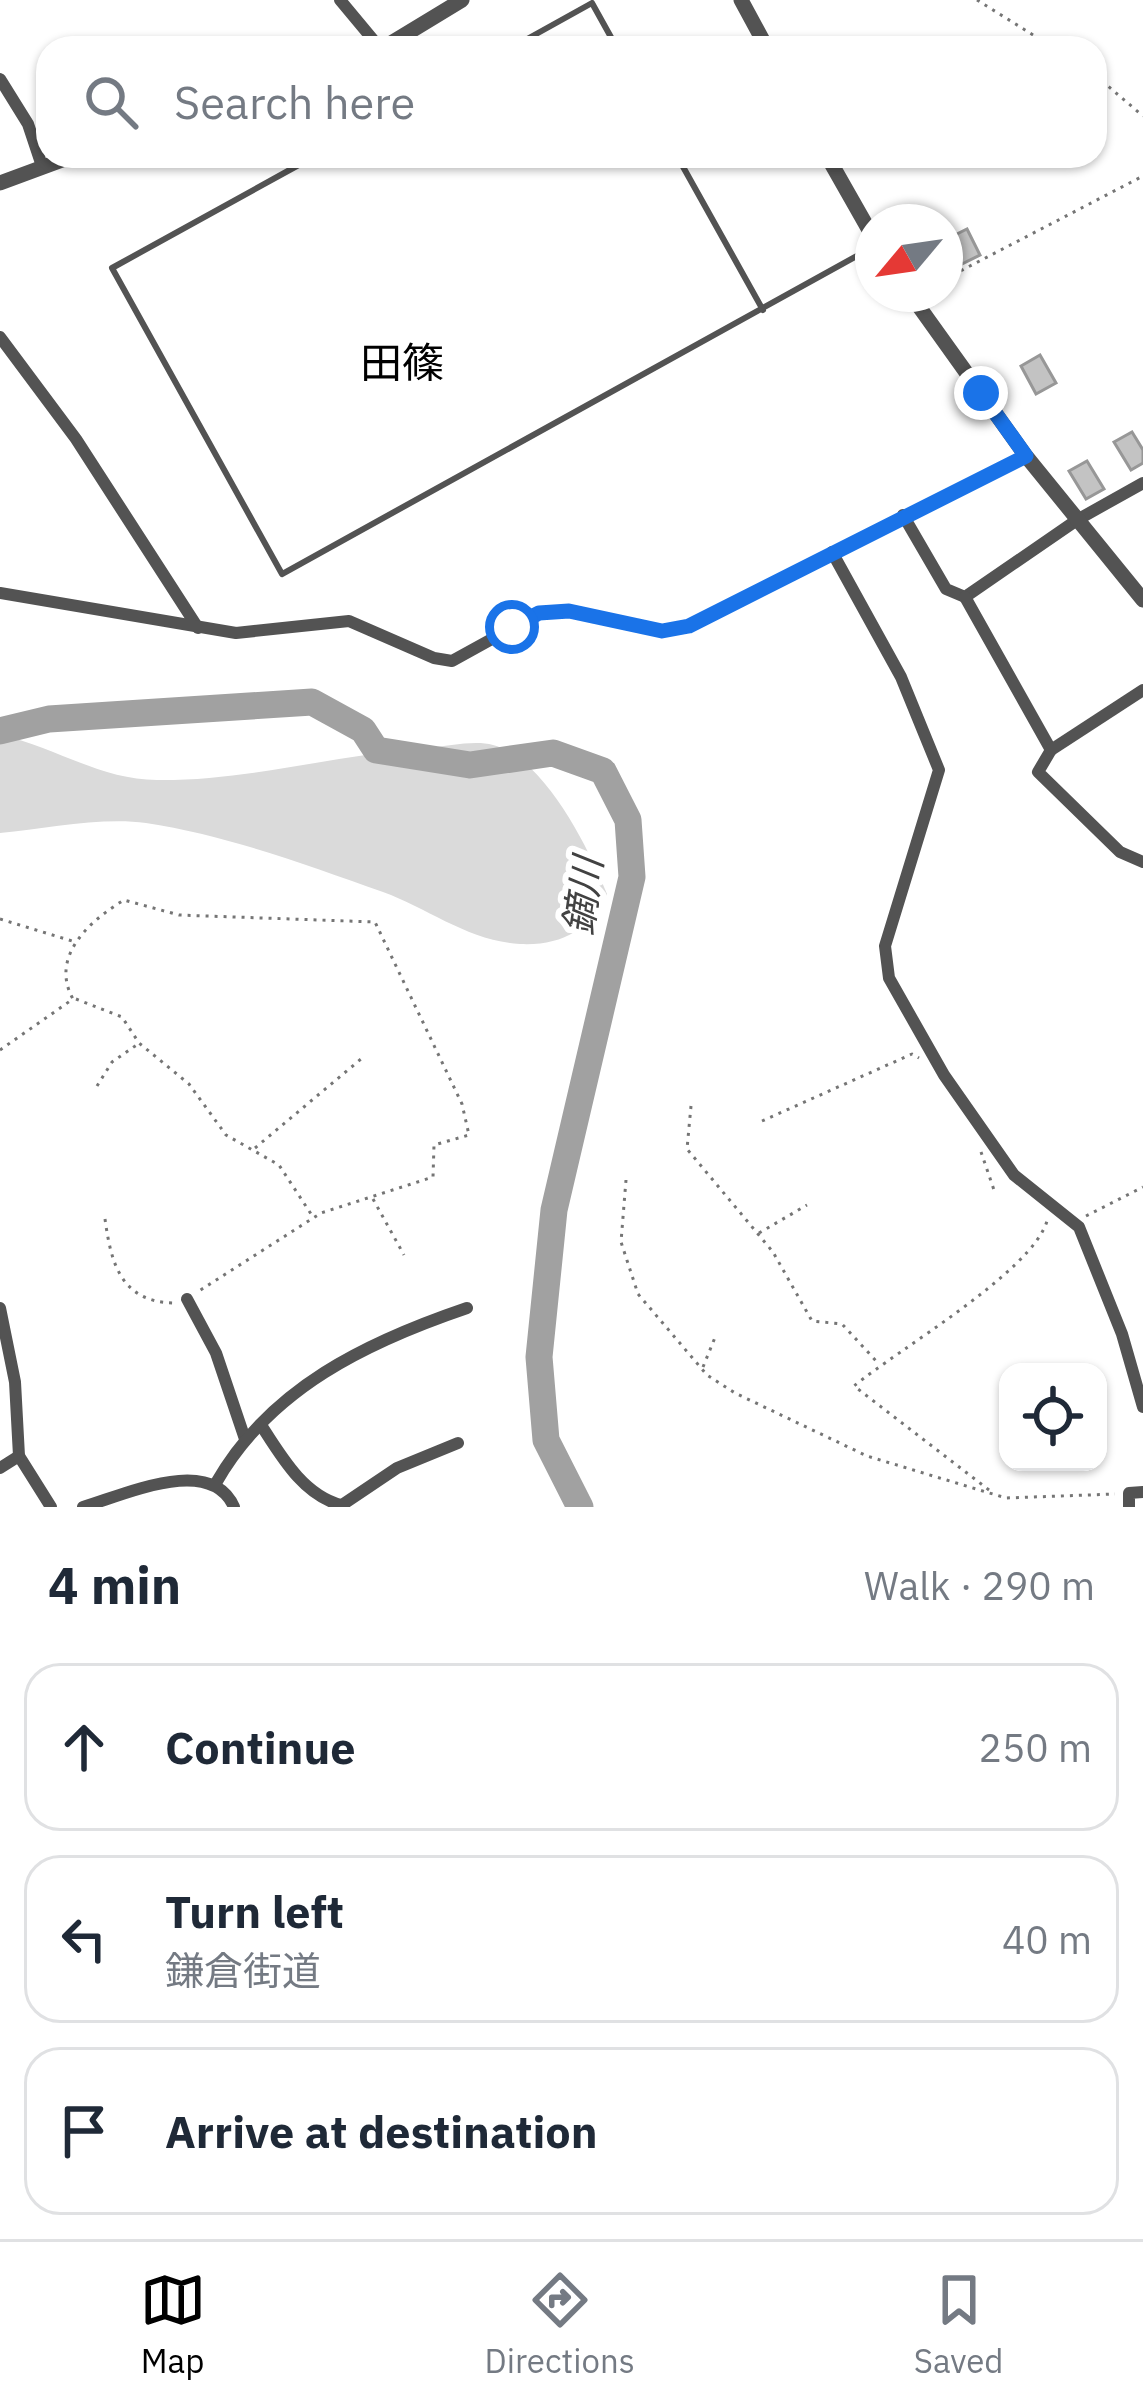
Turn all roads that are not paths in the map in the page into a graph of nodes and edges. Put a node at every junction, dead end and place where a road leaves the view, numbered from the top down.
1 (340, 0) edge
2 (463, 0) edge
3 (741, 0) edge
4 (371, 36) edge
5 (402, 36) edge
6 (533, 36) edge
7 (610, 36) edge
8 (760, 36) edge
9 (0, 79) edge
10 (36, 148) edge
11 (37, 168) edge
12 (293, 168) edge
13 (684, 168) edge
14 (834, 168) edge
15 (0, 183) edge
16 (855, 205) edge
17 (855, 257) edge
18 (763, 310) junction
19 (923, 312) edge
20 (0, 337) edge
21 (1026, 456) junction
22 (1143, 483) edge
23 (903, 515) junction
24 (1077, 520) junction
25 (832, 552) junction
26 (0, 593) edge
27 (965, 597) junction
28 (1143, 600) edge
29 (198, 628) junction
30 (1143, 690) edge
31 (1051, 750) junction
32 (1143, 862) edge
33 (187, 1299) road end
34 (0, 1308) edge
35 (467, 1308) dead end
36 (1143, 1406) edge
37 (261, 1425) junction
38 (245, 1439) junction
39 (458, 1443) dead end
40 (19, 1456) junction
41 (0, 1468) edge
42 (216, 1483) junction
43 (340, 1506) edge
44 (51, 1507) edge
45 (83, 1507) edge
46 (234, 1507) edge

1 - 4 street
2 - 5 street
3 - 8 street
6 - 7 lane
9 - 10 street
11 - 15 street
12 - 18 lane
13 - 18 lane
14 - 16 street
17 - 18 lane
19 - 21 street
20 - 29 street
21 - 23 street
21 - 24 street
22 - 24 street
23 - 25 street
23 - 27 street
24 - 27 street
24 - 28 street
25 - 29 street
25 - 36 street
26 - 29 street
27 - 31 street
30 - 31 street
31 - 32 street
33 - 38 street
34 - 40 street
35 - 37 street
37 - 38 street
37 - 43 street
38 - 42 street
39 - 43 street
40 - 41 street
40 - 44 street
42 - 45 street
42 - 46 street

